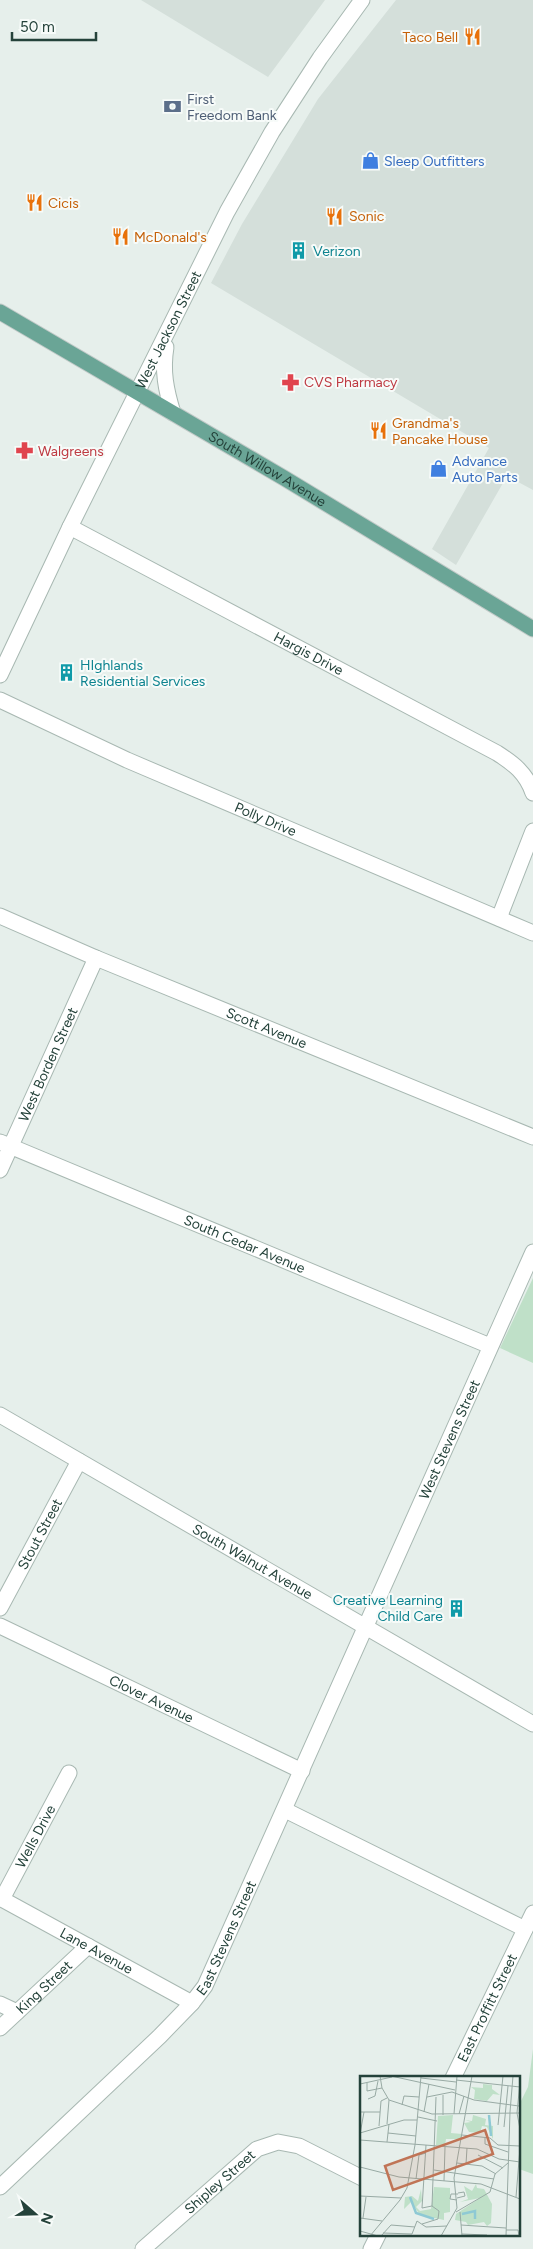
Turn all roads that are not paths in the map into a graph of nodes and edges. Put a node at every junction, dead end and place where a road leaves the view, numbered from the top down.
1 (362, 0) edge
2 (0, 312) edge
3 (170, 327) junction
4 (137, 393) junction
5 (172, 414) junction
6 (70, 527) junction
7 (533, 629) edge
8 (0, 675) edge
9 (0, 700) edge
10 (533, 793) edge
11 (533, 831) edge
12 (0, 916) edge
13 (499, 918) junction
14 (533, 933) edge
15 (96, 958) junction
16 (533, 1137) edge
17 (6, 1144) edge
18 (0, 1170) edge
19 (533, 1252) edge
20 (490, 1346) junction
21 (0, 1414) edge
22 (79, 1460) junction
23 (0, 1608) edge
24 (0, 1626) edge
25 (365, 1626) junction
26 (533, 1724) edge
27 (302, 1771) junction
28 (69, 1773) dead end
29 (285, 1810) junction
30 (1, 1898) edge
31 (533, 1913) edge
32 (525, 1929) junction
33 (88, 1946) junction
34 (192, 2003) junction
35 (0, 2004) edge
36 (17, 2012) junction
37 (0, 2028) edge
38 (455, 2076) edge
39 (360, 2177) edge
40 (0, 2187) edge
41 (378, 2236) edge
42 (143, 2249) edge
43 (371, 2249) edge

1 - 3 street, West Jackson Street
2 - 4 main road, South Willow Avenue
3 - 4 street, West Jackson Street
3 - 5 street
4 - 5 main road, South Willow Avenue
4 - 6 street, West Jackson Street
5 - 7 main road, South Willow Avenue
6 - 8 street, West Jackson Street
6 - 10 street, Hargis Drive
9 - 13 street, Polly Drive
11 - 13 street
12 - 15 street, Scott Avenue
13 - 14 street, Polly Drive
15 - 16 street, Scott Avenue
15 - 17 street, West Borden Street
17 - 18 street, West Borden Street
17 - 20 street, South Cedar Avenue
19 - 20 street, West Stevens Street
20 - 25 street, West Stevens Street
21 - 22 street, South Walnut Avenue
22 - 23 street, Stout Street
22 - 25 street, South Walnut Avenue
24 - 27 street, Clover Avenue
25 - 26 street, South Walnut Avenue
25 - 27 street, East Stevens Street
27 - 29 street, East Stevens Street
28 - 30 street, Wells Drive
29 - 32 street
29 - 34 street, East Stevens Street
30 - 33 street, Lane Avenue
31 - 32 street, East Proffitt Street
32 - 38 street, East Proffitt Street
33 - 34 street, Lane Avenue
33 - 36 street, King Street
34 - 40 street, East Stevens Street
35 - 36 street
36 - 37 street, King Street
39 - 42 street, Shipley Street
41 - 43 street

